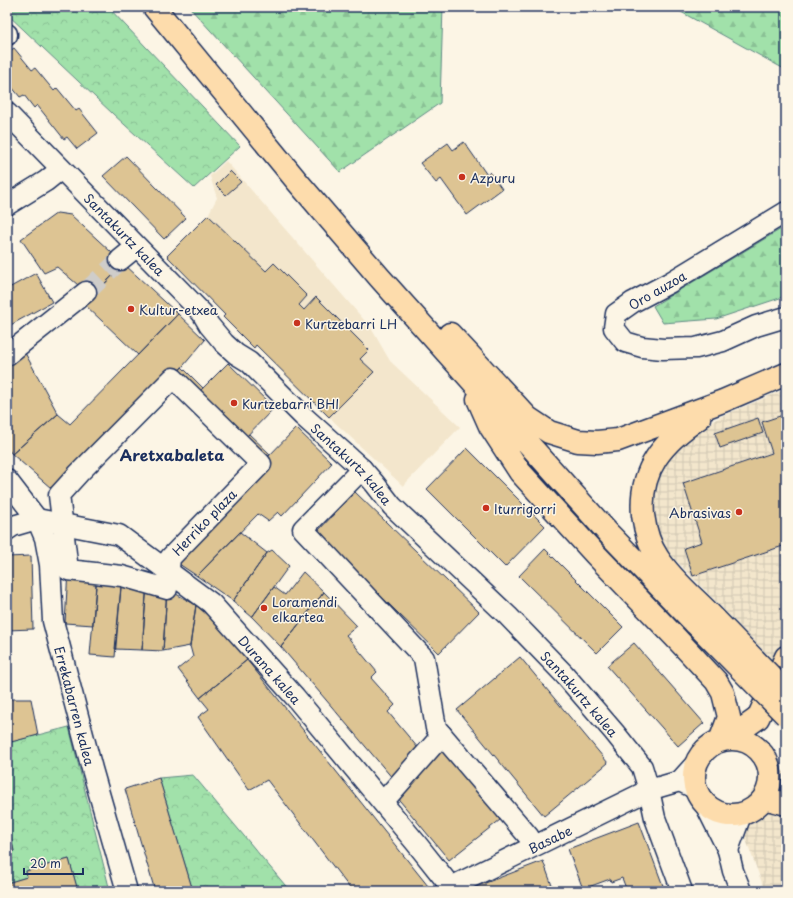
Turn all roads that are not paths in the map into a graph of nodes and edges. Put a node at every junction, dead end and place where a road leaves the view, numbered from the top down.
1 (154, 7) edge
2 (9, 119) edge
3 (61, 169) junction
4 (7, 205) edge
5 (786, 212) edge
6 (136, 246) junction
7 (120, 260) tunnel mouth
8 (380, 278) junction
9 (86, 292) tunnel mouth
10 (786, 317) edge
11 (7, 355) edge
12 (786, 374) edge
13 (468, 378) junction
14 (723, 401) junction
15 (362, 469) junction
16 (7, 480) edge
17 (37, 519) junction
18 (62, 524) junction
19 (7, 530) edge
20 (168, 571) junction
21 (702, 618) junction
22 (786, 657) edge
23 (786, 692) edge
24 (786, 715) edge
25 (758, 718) junction
26 (442, 735) junction
27 (724, 740) junction
28 (765, 758) junction
29 (786, 784) edge
30 (649, 790) junction
31 (694, 792) junction
32 (764, 798) junction
33 (383, 802) junction
34 (786, 804) edge
35 (740, 815) junction
36 (529, 837) dead end
37 (728, 850) junction
38 (452, 889) edge
39 (127, 891) edge
40 (682, 891) edge
41 (741, 891) edge

1 - 8 main road
2 - 3 street, Santakurtz kalea
3 - 4 street
3 - 6 street, Santakurtz kalea
5 - 10 street, Oro auzoa
6 - 7 street
6 - 15 street, Santakurtz kalea
8 - 13 main road
8 - 14 main road
9 - 11 street
12 - 14 main road
13 - 21 main road
13 - 27 main road
14 - 21 main road
15 - 26 street
15 - 30 street, Santakurtz kalea
16 - 17 street, Errekabarren kalea
17 - 18 street, Durana kalea
17 - 19 street
17 - 39 street, Errekabarren kalea
18 - 20 street, Durana kalea
18 - 20 street, Herriko plaza
18 - 20 street, Herriko plaza
20 - 33 street, Durana kalea
21 - 23 main road, bridge
21 - 24 main road, bridge
22 - 25 main road
25 - 27 main road
25 - 28 main road
26 - 33 street
26 - 36 street
27 - 28 main road
27 - 31 main road
28 - 29 main road
28 - 32 main road
30 - 31 street, Basabe
30 - 38 street, Basabe
30 - 40 street, Santakurtz kalea
31 - 35 main road
31 - 37 street
32 - 34 main road
32 - 35 main road
33 - 38 street, Durana kalea
35 - 37 street
37 - 41 street

